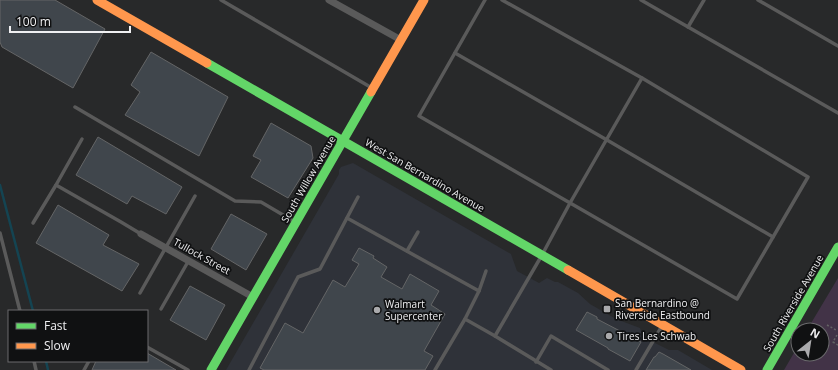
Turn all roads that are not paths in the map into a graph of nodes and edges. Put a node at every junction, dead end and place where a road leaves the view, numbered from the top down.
1 (97, 0) edge
2 (221, 0) edge
3 (329, 0) edge
4 (424, 0) edge
5 (485, 0) edge
6 (502, 0) edge
7 (641, 0) edge
8 (704, 0) edge
9 (758, 0) edge
10 (688, 27) junction
11 (401, 40) junction
12 (838, 46) edge
13 (455, 53) junction
14 (642, 78) junction
15 (373, 88) junction
16 (75, 107) dead end
17 (838, 113) edge
18 (82, 139) dead end
19 (607, 140) junction
20 (342, 141) junction
21 (56, 185) junction
22 (195, 196) dead end
23 (358, 197) dead end
24 (570, 203) junction
25 (348, 218) junction
26 (33, 223) dead end
27 (296, 223) junction
28 (418, 232) dead end
29 (0, 233) edge
30 (141, 234) joint
31 (773, 237) junction
32 (838, 247) edge
33 (166, 248) junction
34 (407, 251) junction
35 (542, 255) junction
36 (188, 260) junction
37 (486, 271) dead end
38 (479, 291) junction
39 (140, 293) dead end
40 (253, 297) junction
41 (161, 309) dead end
42 (20, 310) edge
43 (465, 320) junction
44 (663, 325) junction
45 (495, 336) junction
46 (148, 348) edge
47 (536, 362) junction
48 (188, 370) edge
49 (211, 370) edge
50 (249, 370) edge
51 (435, 370) edge
52 (551, 370) edge
53 (608, 370) edge
54 (636, 370) edge
55 (741, 370) edge
56 (767, 370) edge

1 - 20 main road, West San Bernardino Avenue
2 - 15 lane
3 - 11 street
4 - 11 main road, South Willow Avenue
5 - 13 lane
6 - 14 lane
7 - 10 lane
8 - 10 lane
9 - 12 lane
10 - 17 lane
11 - 15 main road, South Willow Avenue
13 - 19 lane
13 - 24 lane
14 - 19 lane
14 - 31 lane
15 - 20 main road, South Willow Avenue
16 - 27 lane
18 - 21 lane
19 - 24 lane
19 - 31 lane
20 - 27 main road, South Willow Avenue
20 - 35 main road, West San Bernardino Avenue
21 - 26 lane
21 - 30 lane
22 - 33 lane
23 - 25 lane
24 - 31 lane
24 - 35 lane
25 - 34 lane
25 - 50 lane
27 - 40 main road, South Willow Avenue
28 - 34 lane
29 - 42 lane
30 - 33 street, Tullock Street
32 - 56 main road, South Riverside Avenue
33 - 36 street, Tullock Street
33 - 39 lane
34 - 38 lane
35 - 44 main road, West San Bernardino Avenue
35 - 45 lane
36 - 40 street, Tullock Street
36 - 41 lane
37 - 38 lane
38 - 43 lane
40 - 49 main road, South Willow Avenue
43 - 45 lane
43 - 51 lane
44 - 54 lane
44 - 55 main road, West San Bernardino Avenue
45 - 47 lane
46 - 48 lane
47 - 52 lane
47 - 53 lane

